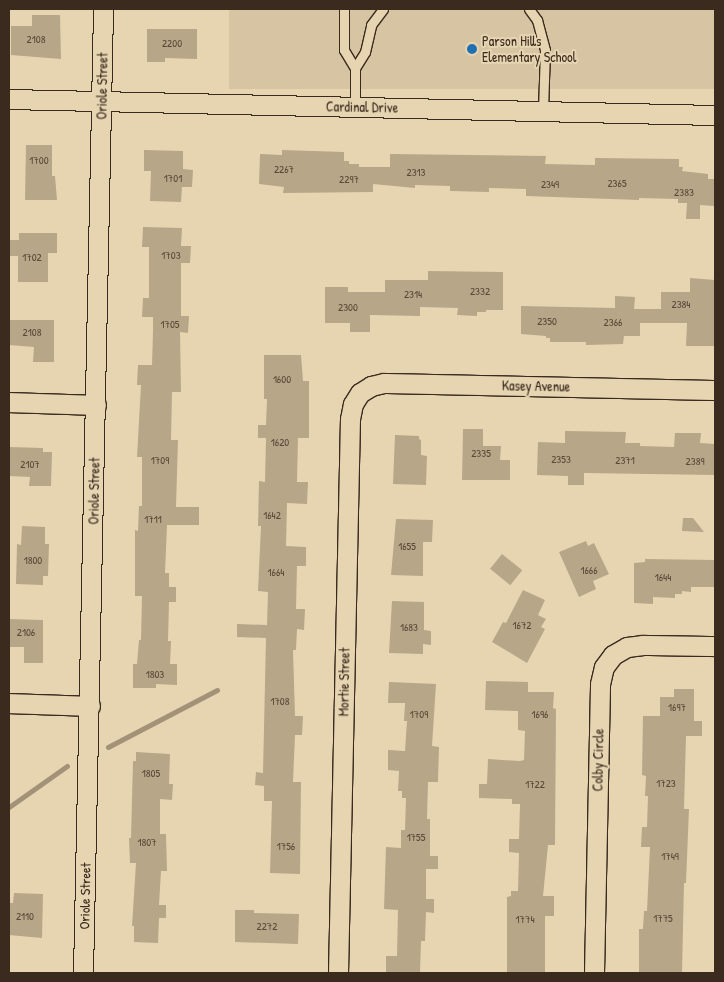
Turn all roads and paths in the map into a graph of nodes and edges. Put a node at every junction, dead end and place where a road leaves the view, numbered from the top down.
1 (103, 9) edge
2 (344, 9) edge
3 (383, 9) edge
4 (529, 9) edge
5 (355, 68) junction
6 (9, 99) edge
7 (102, 101) junction
8 (355, 107) junction
9 (543, 111) junction
10 (715, 115) edge
11 (715, 390) edge
12 (360, 393) joint
13 (9, 402) edge
14 (96, 405) junction
15 (715, 646) edge
16 (9, 703) edge
17 (90, 706) junction
18 (83, 973) edge
19 (338, 973) edge
20 (594, 973) edge

1 - 7 street, Oriole Street
2 - 5 lane
3 - 5 lane
4 - 9 lane
5 - 8 lane
6 - 7 street, Cardinal Drive
7 - 8 street, Cardinal Drive
7 - 14 street, Oriole Street
8 - 9 street, Cardinal Drive
9 - 10 street, Cardinal Drive
11 - 12 street, Kasey Avenue
12 - 19 street, Mortie Street
13 - 14 street
14 - 17 street, Oriole Street
15 - 20 street, Colby Circle
16 - 17 street
17 - 18 street, Oriole Street

